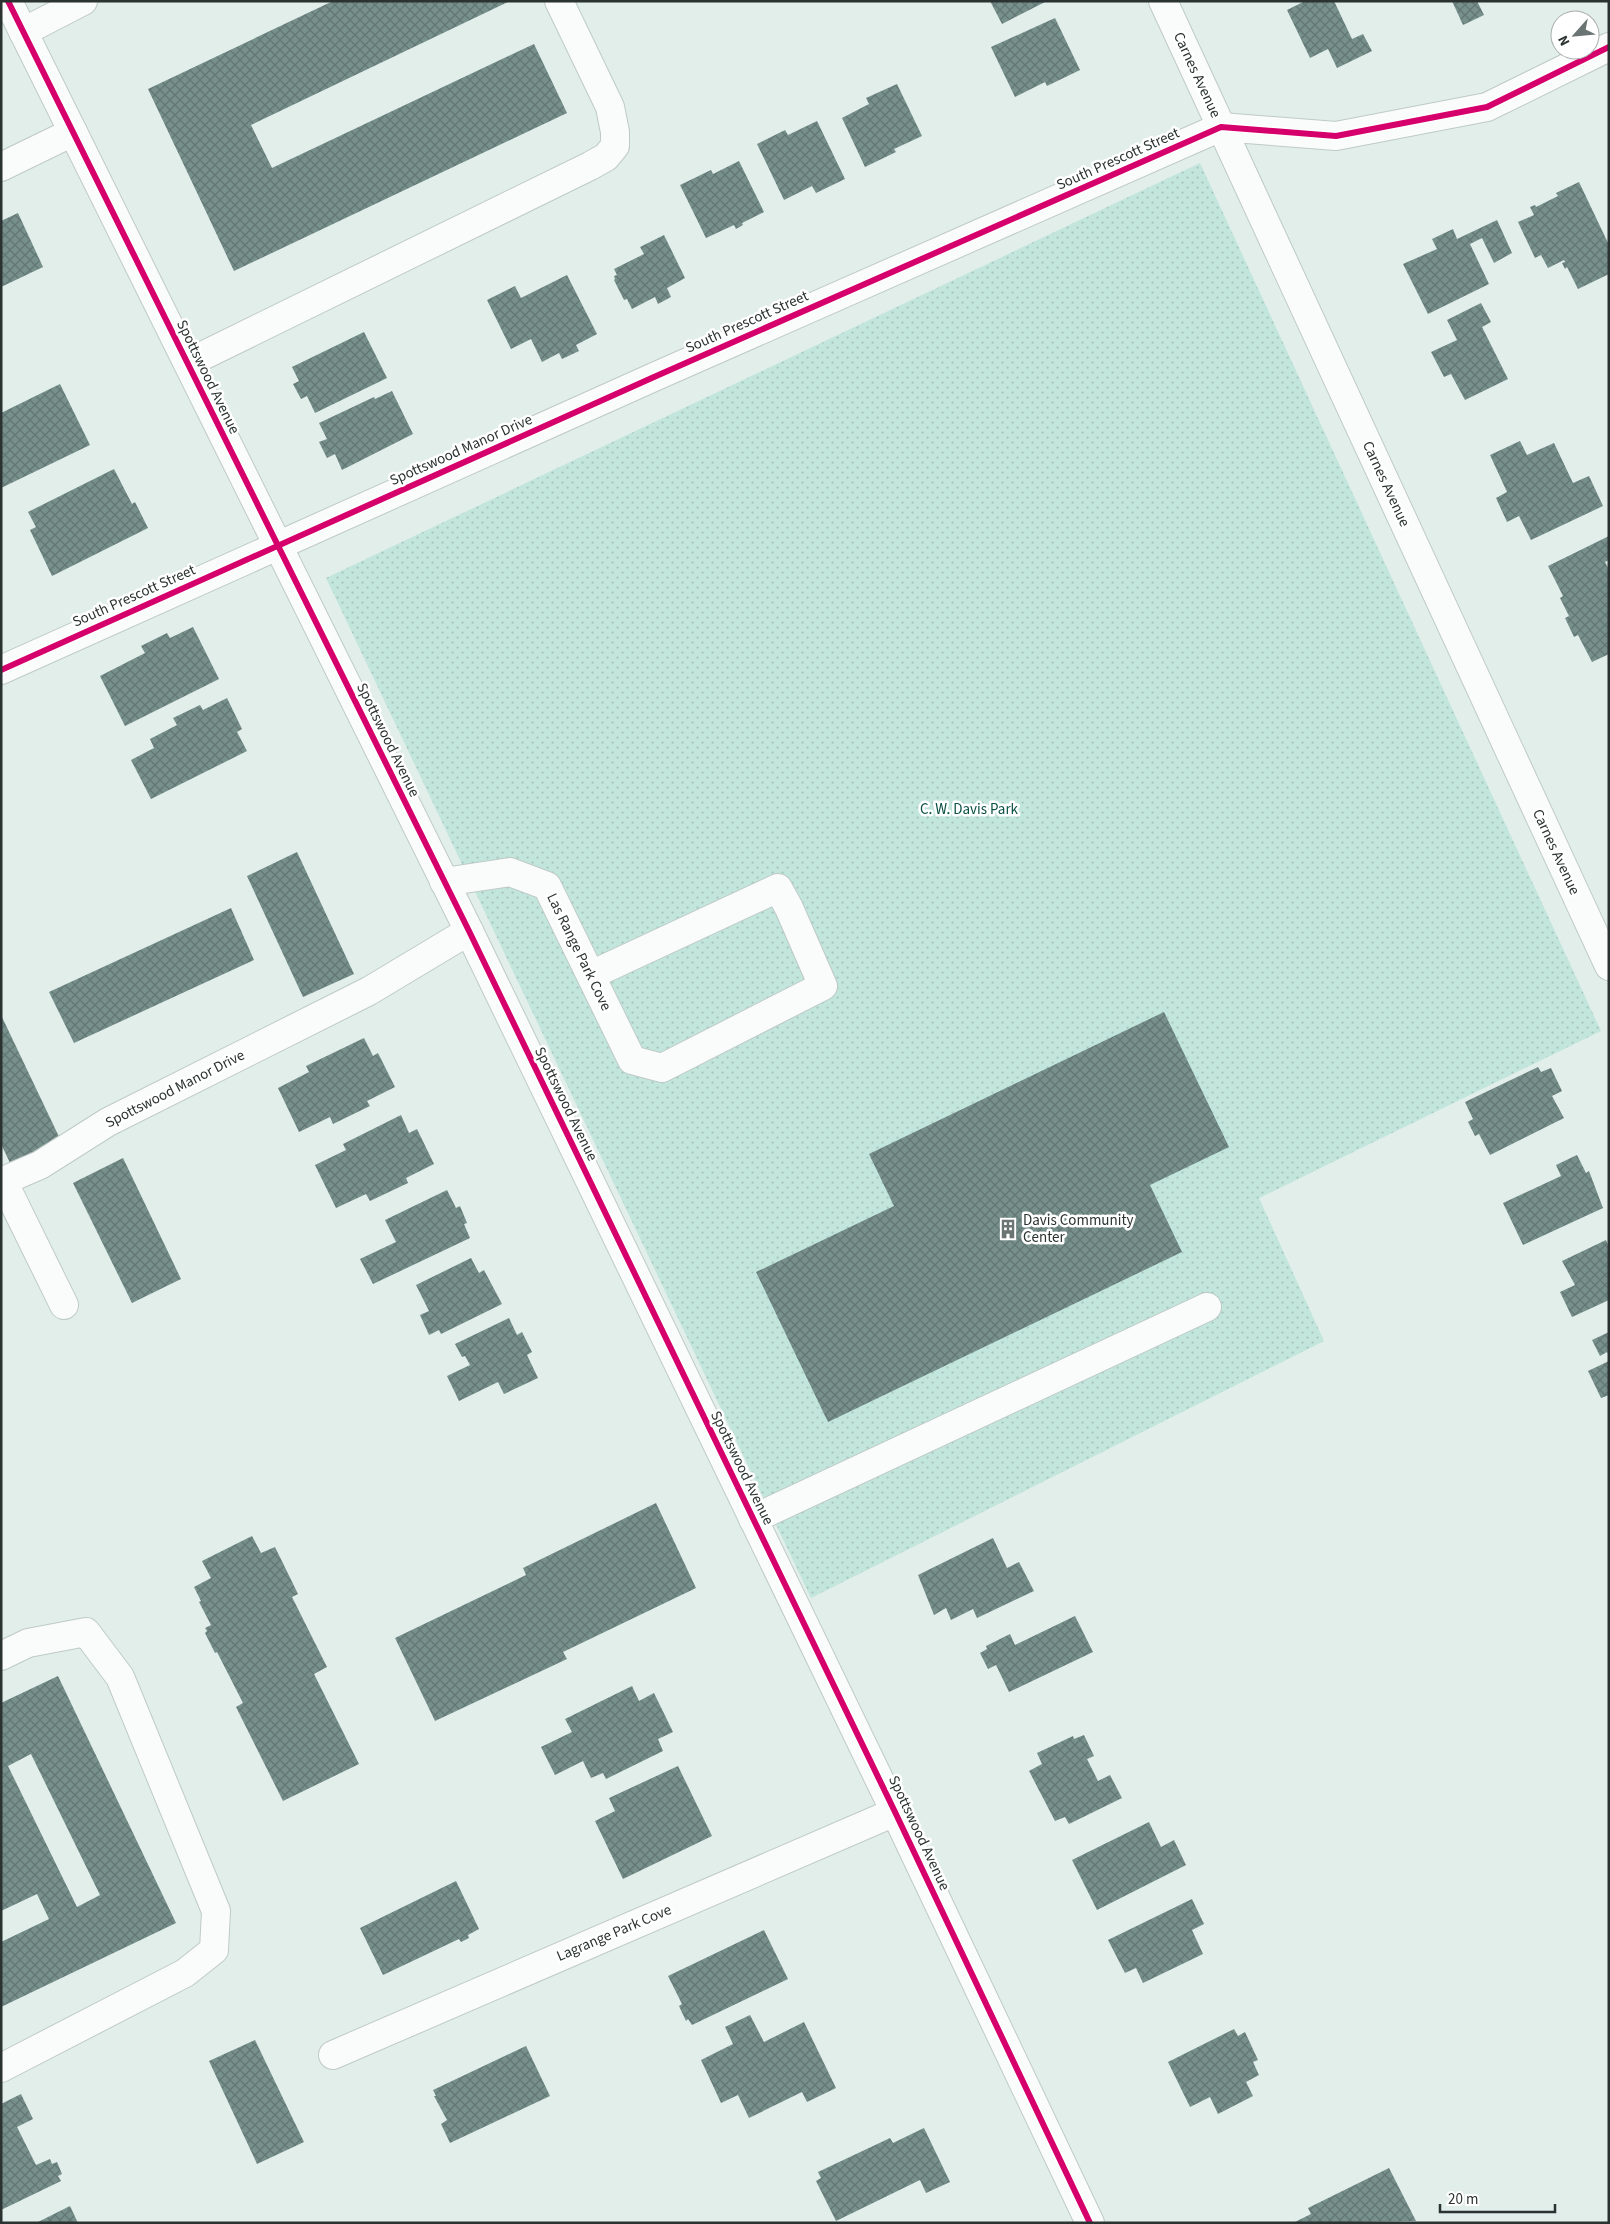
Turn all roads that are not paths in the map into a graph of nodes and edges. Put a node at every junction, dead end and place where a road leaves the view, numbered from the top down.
1 (8, 1) edge
2 (83, 1) edge
3 (559, 1) edge
4 (1163, 1) edge
5 (23, 32) junction
6 (1609, 47) edge
7 (1221, 127) junction
8 (74, 132) junction
9 (1, 166) edge
10 (188, 363) junction
11 (654, 377) joint
12 (278, 545) junction
13 (1, 670) edge
14 (444, 882) junction
15 (470, 931) junction
16 (1609, 966) edge
17 (591, 975) junction
18 (64, 1305) dead end
19 (1207, 1307) dead end
20 (753, 1518) junction
21 (1, 1656) edge
22 (895, 1812) junction
23 (333, 2055) dead end
24 (1, 2068) edge
25 (1090, 2223) edge

1 - 5 street, Spottswood Avenue
2 - 5 street
3 - 10 street
4 - 7 street, Carnes Avenue
5 - 8 street, Spottswood Avenue
6 - 7 street, South Prescott Street
7 - 11 street, South Prescott Street
7 - 16 street, Carnes Avenue
8 - 9 street
8 - 10 street, Spottswood Avenue
10 - 12 street, Spottswood Avenue
11 - 12 street, Spottswood Manor Drive
12 - 13 street, South Prescott Street
12 - 14 street, Spottswood Avenue
14 - 15 street, Spottswood Avenue
14 - 17 street, Las Range Park Cove
15 - 18 street, Spottswood Manor Drive
15 - 20 street, Spottswood Avenue
17 - 17 street, Las Range Park Cove
19 - 20 street
20 - 22 street, Spottswood Avenue
21 - 24 street
22 - 23 street, Lagrange Park Cove
22 - 25 street, Spottswood Avenue

